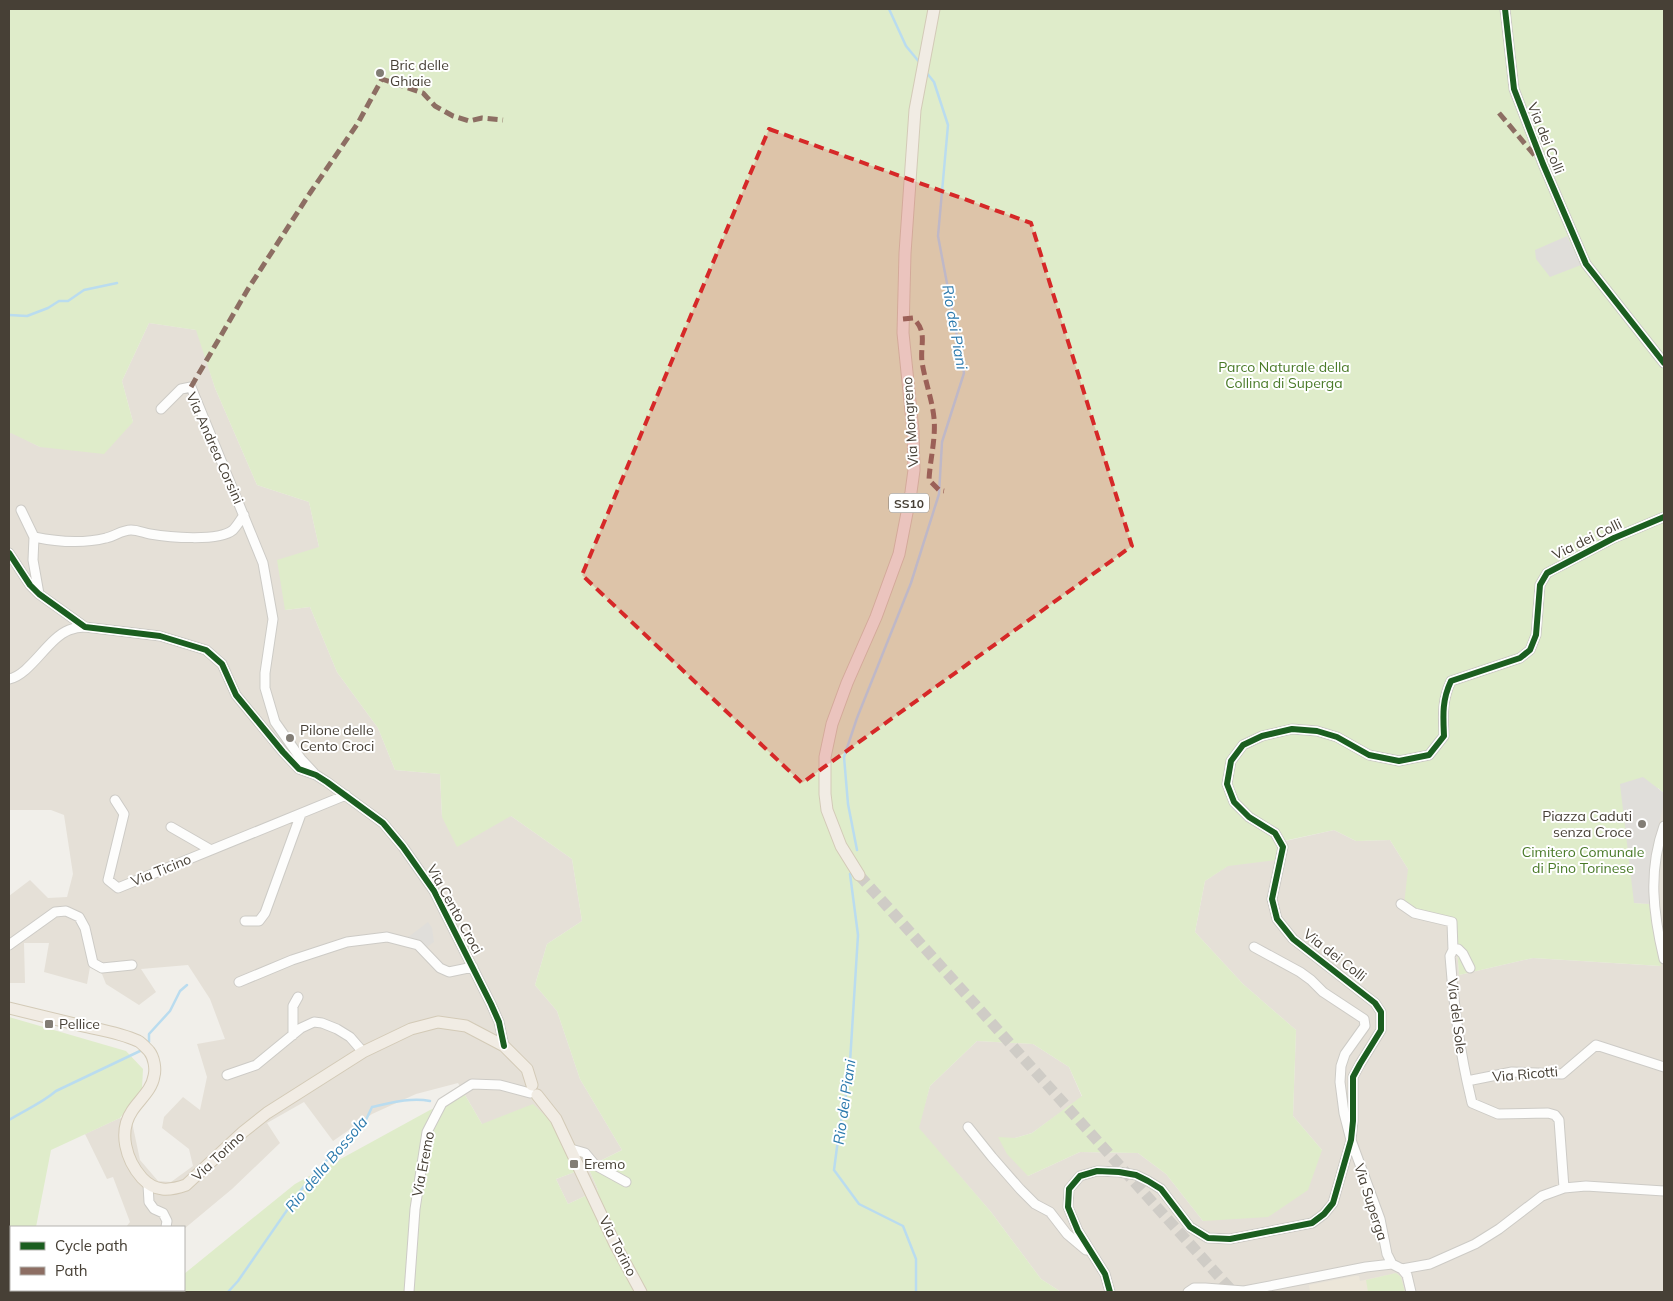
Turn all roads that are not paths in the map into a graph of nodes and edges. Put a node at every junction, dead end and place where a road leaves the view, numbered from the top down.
1 (934, 9) edge
2 (1505, 9) edge
3 (1664, 363) edge
4 (161, 409) dead end
5 (21, 510) dead end
6 (244, 515) junction
7 (1664, 517) edge
8 (34, 538) junction
9 (9, 553) edge
10 (39, 594) junction
11 (85, 627) junction
12 (9, 680) edge
13 (316, 775) junction
14 (346, 796) junction
15 (115, 800) dead end
16 (301, 814) junction
17 (1664, 826) edge
18 (172, 827) dead end
19 (211, 850) junction
20 (859, 875) tunnel mouth
21 (1401, 904) dead end
22 (245, 921) dead end
23 (1661, 932) edge
24 (9, 945) edge
25 (1254, 947) dead end
26 (1453, 950) junction
27 (1664, 959) edge
28 (132, 964) dead end
29 (473, 967) junction
30 (1470, 968) dead end
31 (239, 982) dead end
32 (298, 997) dead end
33 (9, 1008) edge
34 (293, 1035) junction
35 (504, 1046) junction
36 (364, 1052) junction
37 (1664, 1067) edge
38 (227, 1075) dead end
39 (1467, 1081) junction
40 (533, 1091) junction
41 (968, 1127) dead end
42 (1351, 1140) junction
43 (571, 1149) junction
44 (626, 1182) dead end
45 (148, 1185) junction
46 (1564, 1188) junction
47 (1664, 1191) edge
48 (166, 1226) edge
49 (1091, 1253) junction
50 (1392, 1264) junction
51 (1402, 1269) junction
52 (1244, 1291) edge
53 (409, 1292) edge
54 (641, 1292) edge
55 (1110, 1292) edge
56 (1188, 1292) edge
57 (1411, 1292) edge

1 - 20 main road, Via Mongreno / SS10
2 - 3 street, Via dei Colli
4 - 6 street, Via Andrea Corsini
5 - 8 street
6 - 8 street, Via Andrea Corsini
6 - 13 street, Via Andrea Corsini
7 - 42 street, Via dei Colli
8 - 10 street
9 - 10 street, Via Cento Croci
10 - 11 street, Via Cento Croci
11 - 12 street
11 - 13 street, Via Cento Croci
13 - 14 street, Via Cento Croci
14 - 16 street, Via Ticino
14 - 29 street, Via Cento Croci
15 - 19 street, Via Ticino
16 - 19 street, Via Ticino
16 - 22 street
17 - 23 street
18 - 19 street, Via Ticino
21 - 26 street, Via del Sole
23 - 27 street
24 - 28 street
25 - 42 street, Via Superga
26 - 30 street, Via del Sole
26 - 39 street, Via del Sole
29 - 31 street
29 - 35 street, Via Cento Croci
32 - 34 street
33 - 45 main road
34 - 36 street
34 - 38 street
35 - 36 main road, Via Torino
35 - 40 main road, Via Torino
36 - 45 main road, Via Torino
37 - 39 street, Via Ricotti
39 - 46 street
40 - 43 main road, Via Torino
40 - 53 street, Via Eremo
41 - 49 street
42 - 49 street, Via dei Colli
42 - 50 street, Via Superga
43 - 44 street
43 - 54 main road, Via Torino
45 - 48 street
46 - 47 street
46 - 51 street
49 - 55 street, Via dei Colli
50 - 51 street
50 - 52 street
51 - 57 street
52 - 56 street

